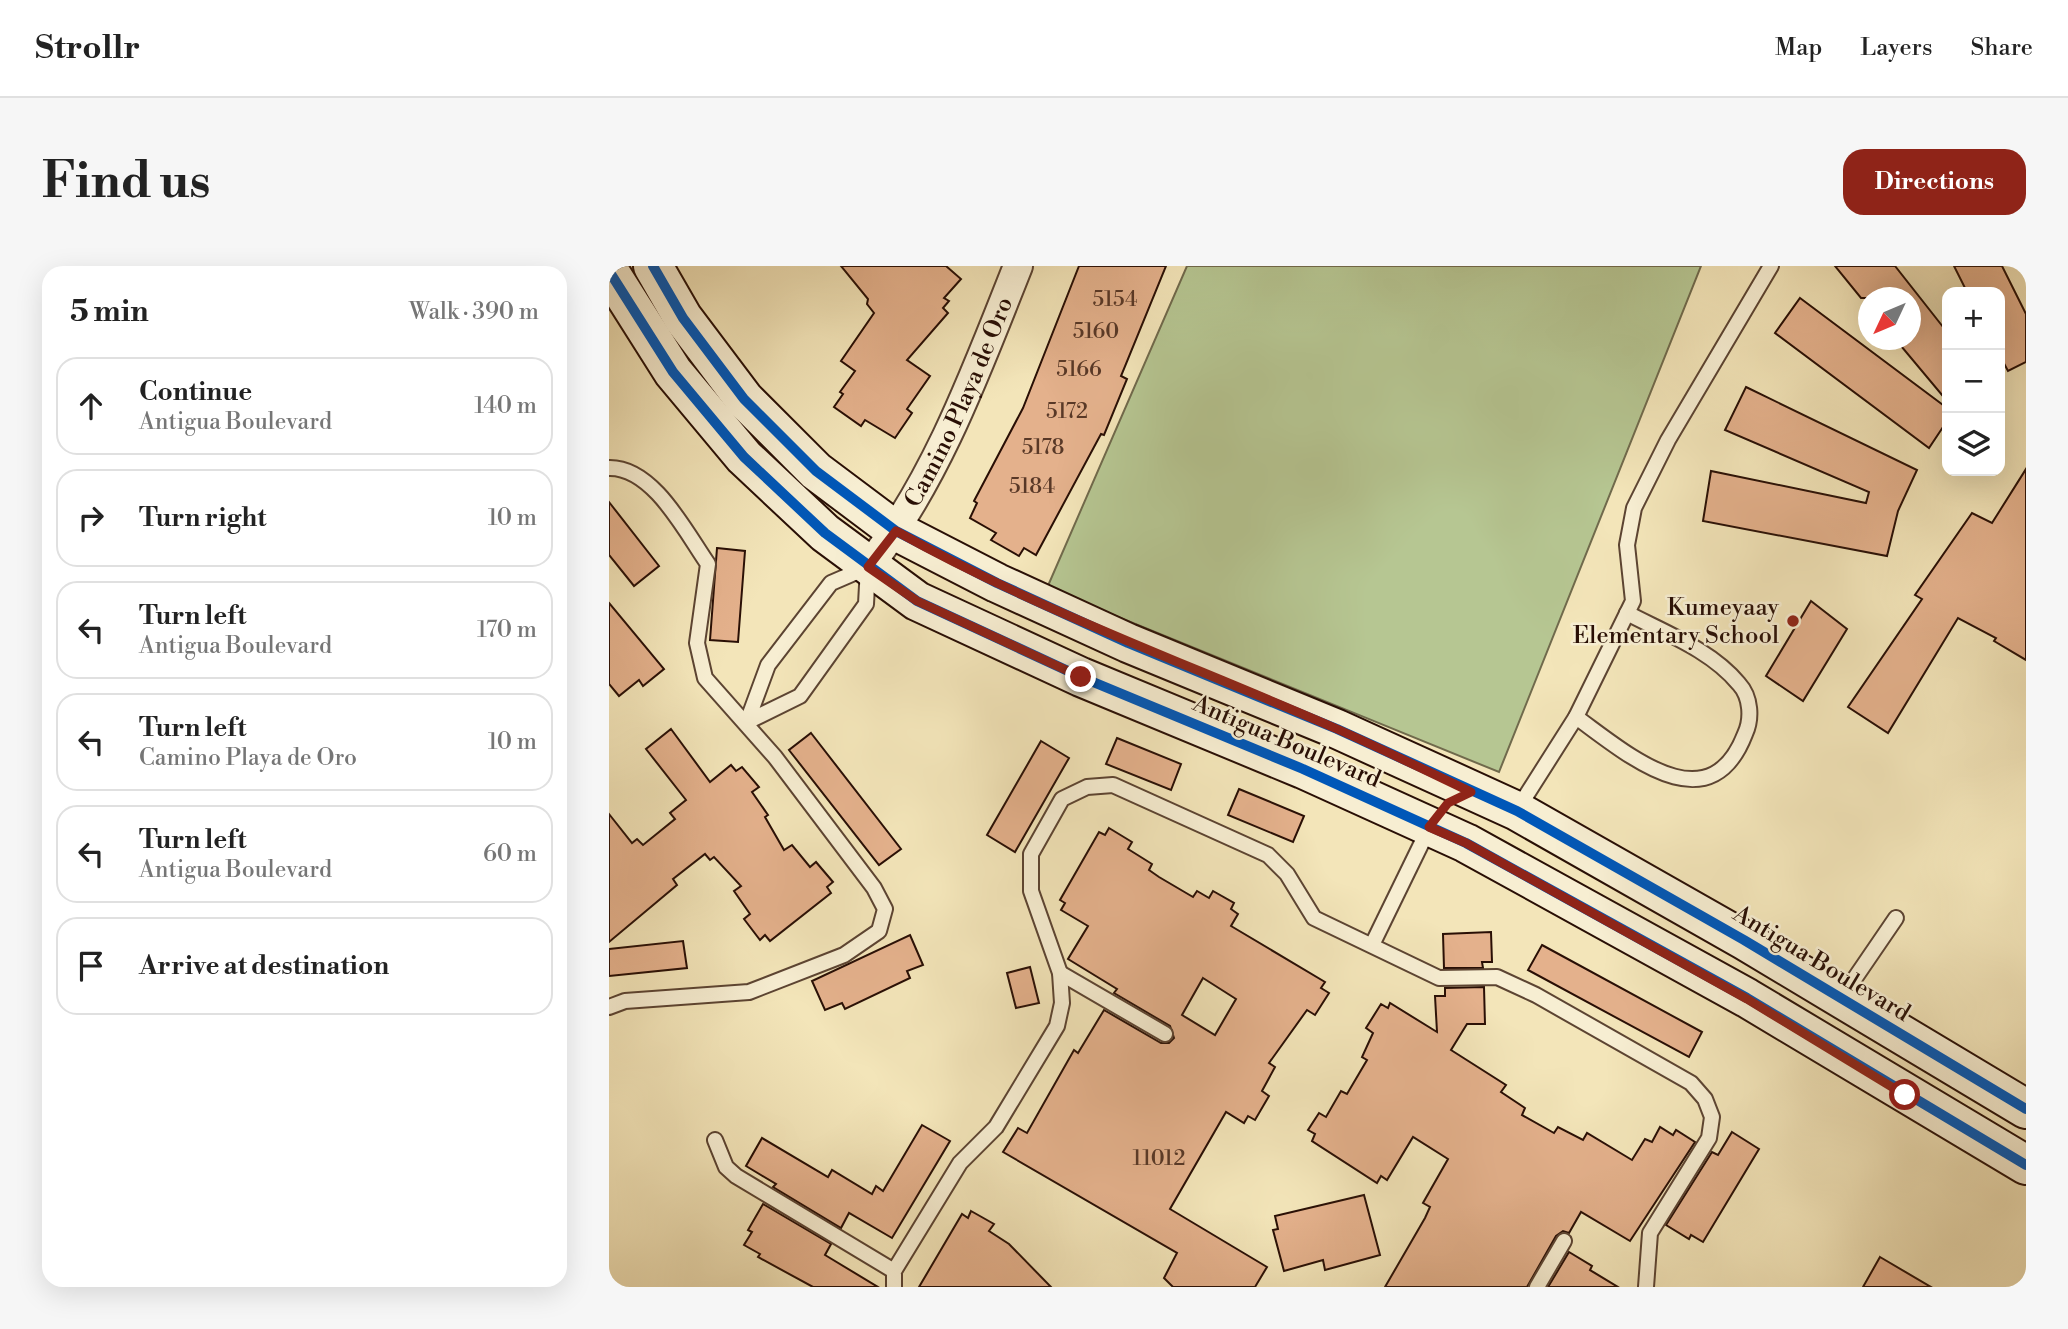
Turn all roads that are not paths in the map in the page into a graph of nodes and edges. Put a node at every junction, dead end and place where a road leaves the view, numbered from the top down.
1 (653, 266) edge
2 (1018, 266) edge
3 (1771, 266) edge
4 (609, 271) edge
5 (609, 468) edge
6 (896, 531) junction
7 (868, 567) junction
8 (1627, 613) junction
9 (1576, 718) junction
10 (747, 722) junction
11 (1471, 792) junction
12 (1517, 811) junction
13 (1429, 827) junction
14 (1896, 918) dead end
15 (1372, 945) junction
16 (1060, 974) junction
17 (1841, 998) junction
18 (609, 1007) edge
19 (1777, 1017) junction
20 (1165, 1034) dead end
21 (2026, 1109) edge
22 (715, 1140) dead end
23 (2026, 1165) edge
24 (1564, 1241) dead end
25 (894, 1271) junction
26 (894, 1287) edge
27 (1537, 1287) edge
28 (1646, 1287) edge

1 - 6 main road, Antigua Boulevard
2 - 6 street, Camino Playa de Oro
3 - 8 lane
4 - 7 main road, Antigua Boulevard
5 - 10 lane
6 - 7 street, Camino Playa de Oro
6 - 11 main road, Antigua Boulevard
7 - 10 lane
7 - 10 lane
7 - 13 main road, Antigua Boulevard
8 - 9 lane
8 - 9 lane
9 - 12 lane
10 - 18 lane
11 - 12 main road, Antigua Boulevard
11 - 13 main road
12 - 17 main road, Antigua Boulevard
13 - 15 lane
13 - 19 main road, Antigua Boulevard
14 - 17 lane
15 - 16 lane
15 - 28 lane
16 - 20 lane
16 - 25 lane
17 - 19 main road
17 - 21 main road, Antigua Boulevard
19 - 23 main road, Antigua Boulevard
22 - 25 lane
24 - 27 lane
25 - 26 lane

